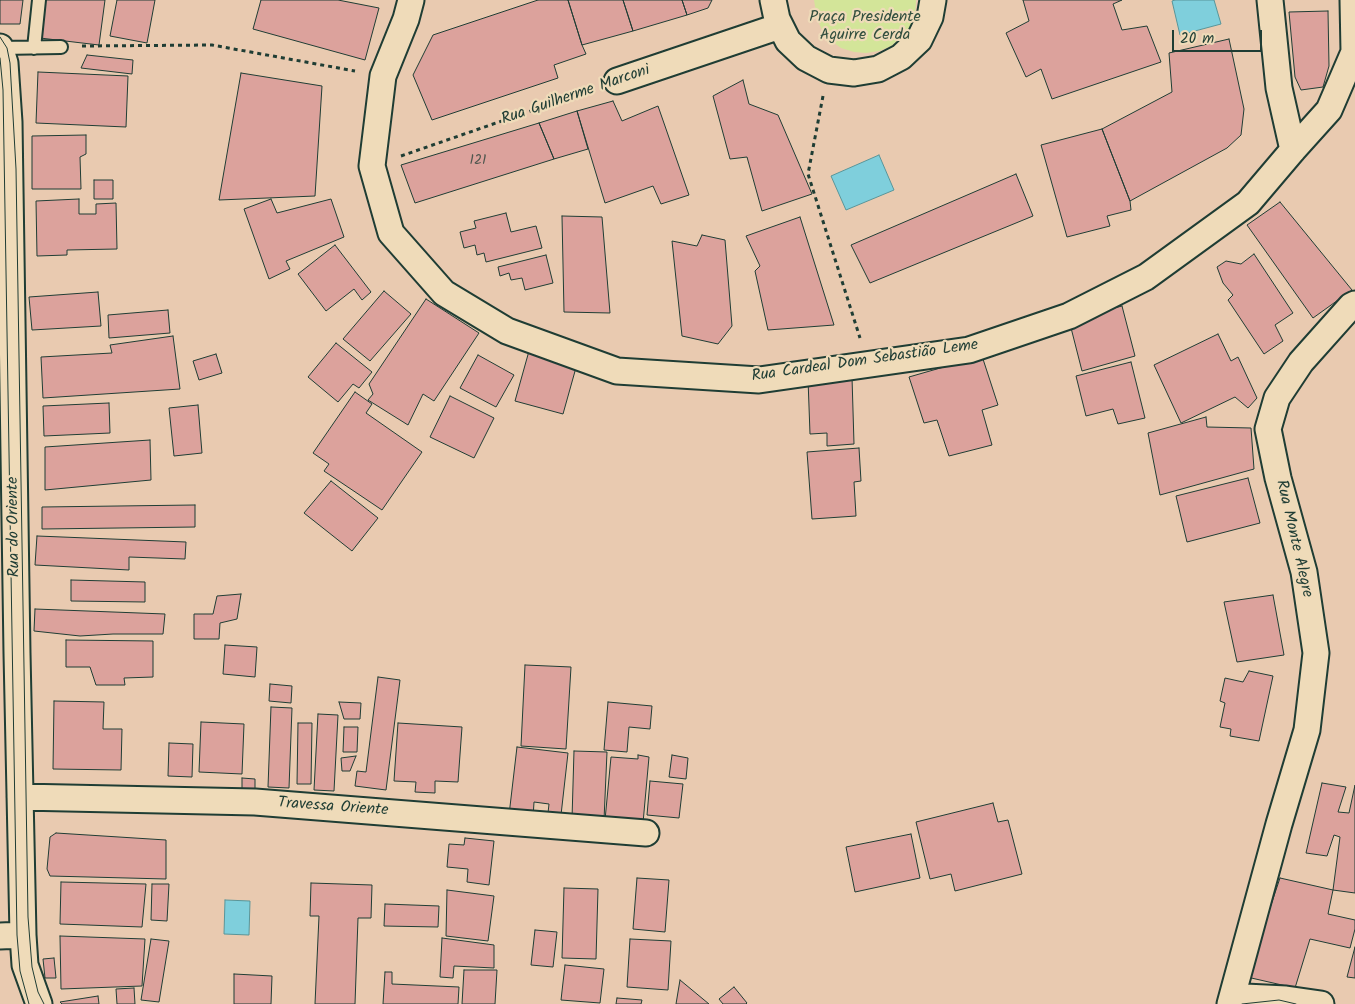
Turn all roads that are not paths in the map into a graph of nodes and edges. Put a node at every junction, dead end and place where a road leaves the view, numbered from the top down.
1 (39, 0) edge
2 (411, 0) edge
3 (773, 0) edge
4 (933, 0) edge
5 (1270, 0) edge
6 (1353, 0) edge
7 (780, 26) junction
8 (61, 46) road end
9 (0, 48) edge
10 (34, 48) junction
11 (618, 81) road end
12 (1293, 150) junction
13 (1355, 304) edge
14 (20, 797) junction
15 (646, 833) dead end
16 (12, 936) edge
17 (39, 1004) edge
18 (1231, 1004) edge
19 (1320, 1004) edge

1 - 10 lane
2 - 12 street, Rua Cardeal Dom Sebastião Leme
3 - 7 street
4 - 7 street
5 - 12 street
6 - 12 street
7 - 11 street, Rua Guilherme Marconi
8 - 10 lane
9 - 10 lane
9 - 14 street, Rua do Oriente
13 - 18 street, Rua Monte Alegre
14 - 15 street, Travessa Oriente
14 - 16 street, Rua do Oriente
16 - 17 street, Rua do Oriente
18 - 19 street

